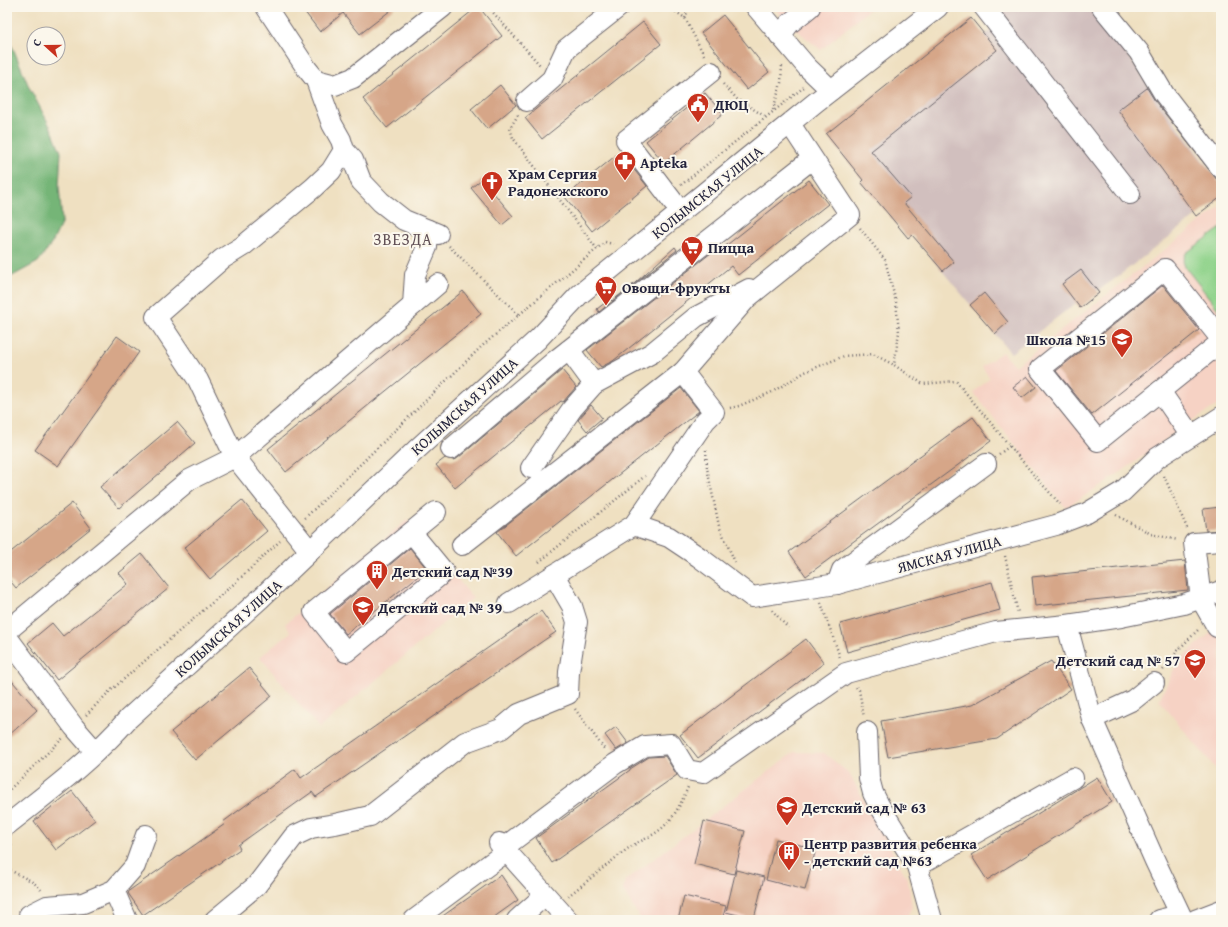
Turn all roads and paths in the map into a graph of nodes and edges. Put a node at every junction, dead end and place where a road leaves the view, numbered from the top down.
1 (266, 7) edge
2 (443, 7) edge
3 (488, 7) edge
4 (619, 7) edge
5 (668, 7) edge
6 (689, 7) edge
7 (756, 7) edge
8 (810, 7) edge
9 (938, 7) edge
10 (984, 7) edge
11 (1102, 7) edge
12 (685, 18) junction
13 (780, 36) junction
14 (782, 60) dead end
15 (711, 72) junction
16 (552, 79) junction
17 (316, 80) junction
18 (831, 90) junction
19 (527, 101) joint
20 (773, 112) dead end
21 (766, 117) dead end
22 (790, 124) junction
23 (344, 150) junction
24 (812, 159) junction
25 (1221, 168) edge
26 (1130, 194) dead end
27 (681, 212) junction
28 (850, 215) junction
29 (433, 232) junction
30 (617, 245) dead end
31 (597, 249) junction
32 (773, 277) junction
33 (438, 284) dead end
34 (413, 305) junction
35 (519, 315) junction
36 (1221, 339) edge
37 (1221, 342) edge
38 (569, 350) junction
39 (894, 365) junction
40 (683, 372) junction
41 (594, 384) junction
42 (1160, 391) junction
43 (709, 417) junction
44 (1221, 417) edge
45 (1191, 436) junction
46 (451, 449) dead end
47 (235, 457) junction
48 (1157, 458) junction
49 (986, 464) dead end
50 (531, 468) dead end
51 (649, 473) dead end
52 (1101, 505) junction
53 (436, 512) dead end
54 (1073, 519) junction
55 (634, 525) junction
56 (293, 530) junction
57 (412, 533) junction
58 (1221, 542) edge
59 (1194, 543) junction
60 (462, 545) dead end
61 (310, 551) junction
62 (538, 563) dead end
63 (736, 563) dead end
64 (1010, 573) dead end
65 (554, 575) junction
66 (837, 584) junction
67 (1221, 591) edge
68 (1201, 598) junction
69 (510, 603) dead end
70 (825, 614) dead end
71 (1216, 622) edge
72 (1067, 625) junction
73 (1022, 629) junction
74 (7, 631) edge
75 (7, 637) edge
76 (846, 673) junction
77 (1154, 683) joint
78 (859, 690) dead end
79 (577, 713) dead end
80 (1092, 719) junction
81 (74, 727) junction
82 (867, 732) joint
83 (95, 751) junction
84 (615, 764) junction
85 (694, 771) junction
86 (1073, 778) dead end
87 (7, 792) edge
88 (7, 825) edge
89 (146, 834) dead end
90 (502, 848) junction
91 (917, 866) junction
92 (7, 868) edge
93 (114, 890) junction
94 (556, 907) edge
95 (1221, 910) edge
96 (38, 911) joint
97 (1186, 918) edge
98 (127, 920) edge
99 (215, 920) edge
100 (414, 920) edge
101 (517, 920) edge
102 (932, 920) edge
103 (1159, 920) edge

1 - 17 street
2 - 17 street
3 - 16 path
4 - 16 street
5 - 12 path
6 - 12 path
7 - 13 street
8 - 13 street
9 - 18 street, КОЛЫМСКАЯ УЛИЦА
10 - 26 street
11 - 25 street
12 - 15 path
13 - 18 street
14 - 20 path
15 - 21 path
15 - 27 street
16 - 19 street
17 - 23 street
18 - 22 street, КОЛЫМСКАЯ УЛИЦА
19 - 31 path
22 - 24 street
22 - 27 street, КОЛЫМСКАЯ УЛИЦА
23 - 29 street
23 - 47 street
24 - 28 street
24 - 38 street
27 - 61 street, КОЛЫМСКАЯ УЛИЦА
28 - 32 street
28 - 39 path
29 - 34 street
29 - 35 path
30 - 31 path
31 - 35 path
32 - 40 street
32 - 41 street
33 - 34 street
34 - 47 street
35 - 56 path
36 - 42 street
37 - 42 street
38 - 41 street
38 - 46 street
39 - 43 path
39 - 54 path
40 - 43 street
40 - 60 street
41 - 50 street
42 - 45 street
43 - 55 street
43 - 63 path
44 - 45 street, ЯМСКАЯ УЛИЦА
45 - 48 street, ЯМСКАЯ УЛИЦА
47 - 56 street
47 - 74 street
48 - 52 street, ЯМСКАЯ УЛИЦА
48 - 59 path
49 - 66 street
51 - 62 path
52 - 54 street, ЯМСКАЯ УЛИЦА
52 - 59 path
53 - 57 street
54 - 66 street, ЯМСКАЯ УЛИЦА
55 - 65 street
55 - 66 street, ЯМСКАЯ УЛИЦА
56 - 61 street
56 - 81 path
57 - 57 street
58 - 59 street
59 - 68 street
61 - 83 street, КОЛЫМСКАЯ УЛИЦА
64 - 73 path
65 - 69 street
65 - 99 street
67 - 68 street
68 - 71 street
68 - 72 street
70 - 76 path
71 - 77 path
72 - 73 street
72 - 80 street
73 - 76 street
75 - 81 street
76 - 85 street
77 - 80 street
78 - 82 path
79 - 84 path
80 - 97 street
81 - 83 street
81 - 87 path
82 - 91 street
83 - 88 street, КОЛЫМСКАЯ УЛИЦА
84 - 85 street
84 - 90 street
85 - 94 path
86 - 91 street
89 - 93 street
90 - 94 street
90 - 100 street
91 - 102 street
92 - 96 path
93 - 96 street
93 - 98 street
94 - 101 street
95 - 97 street
97 - 103 street

